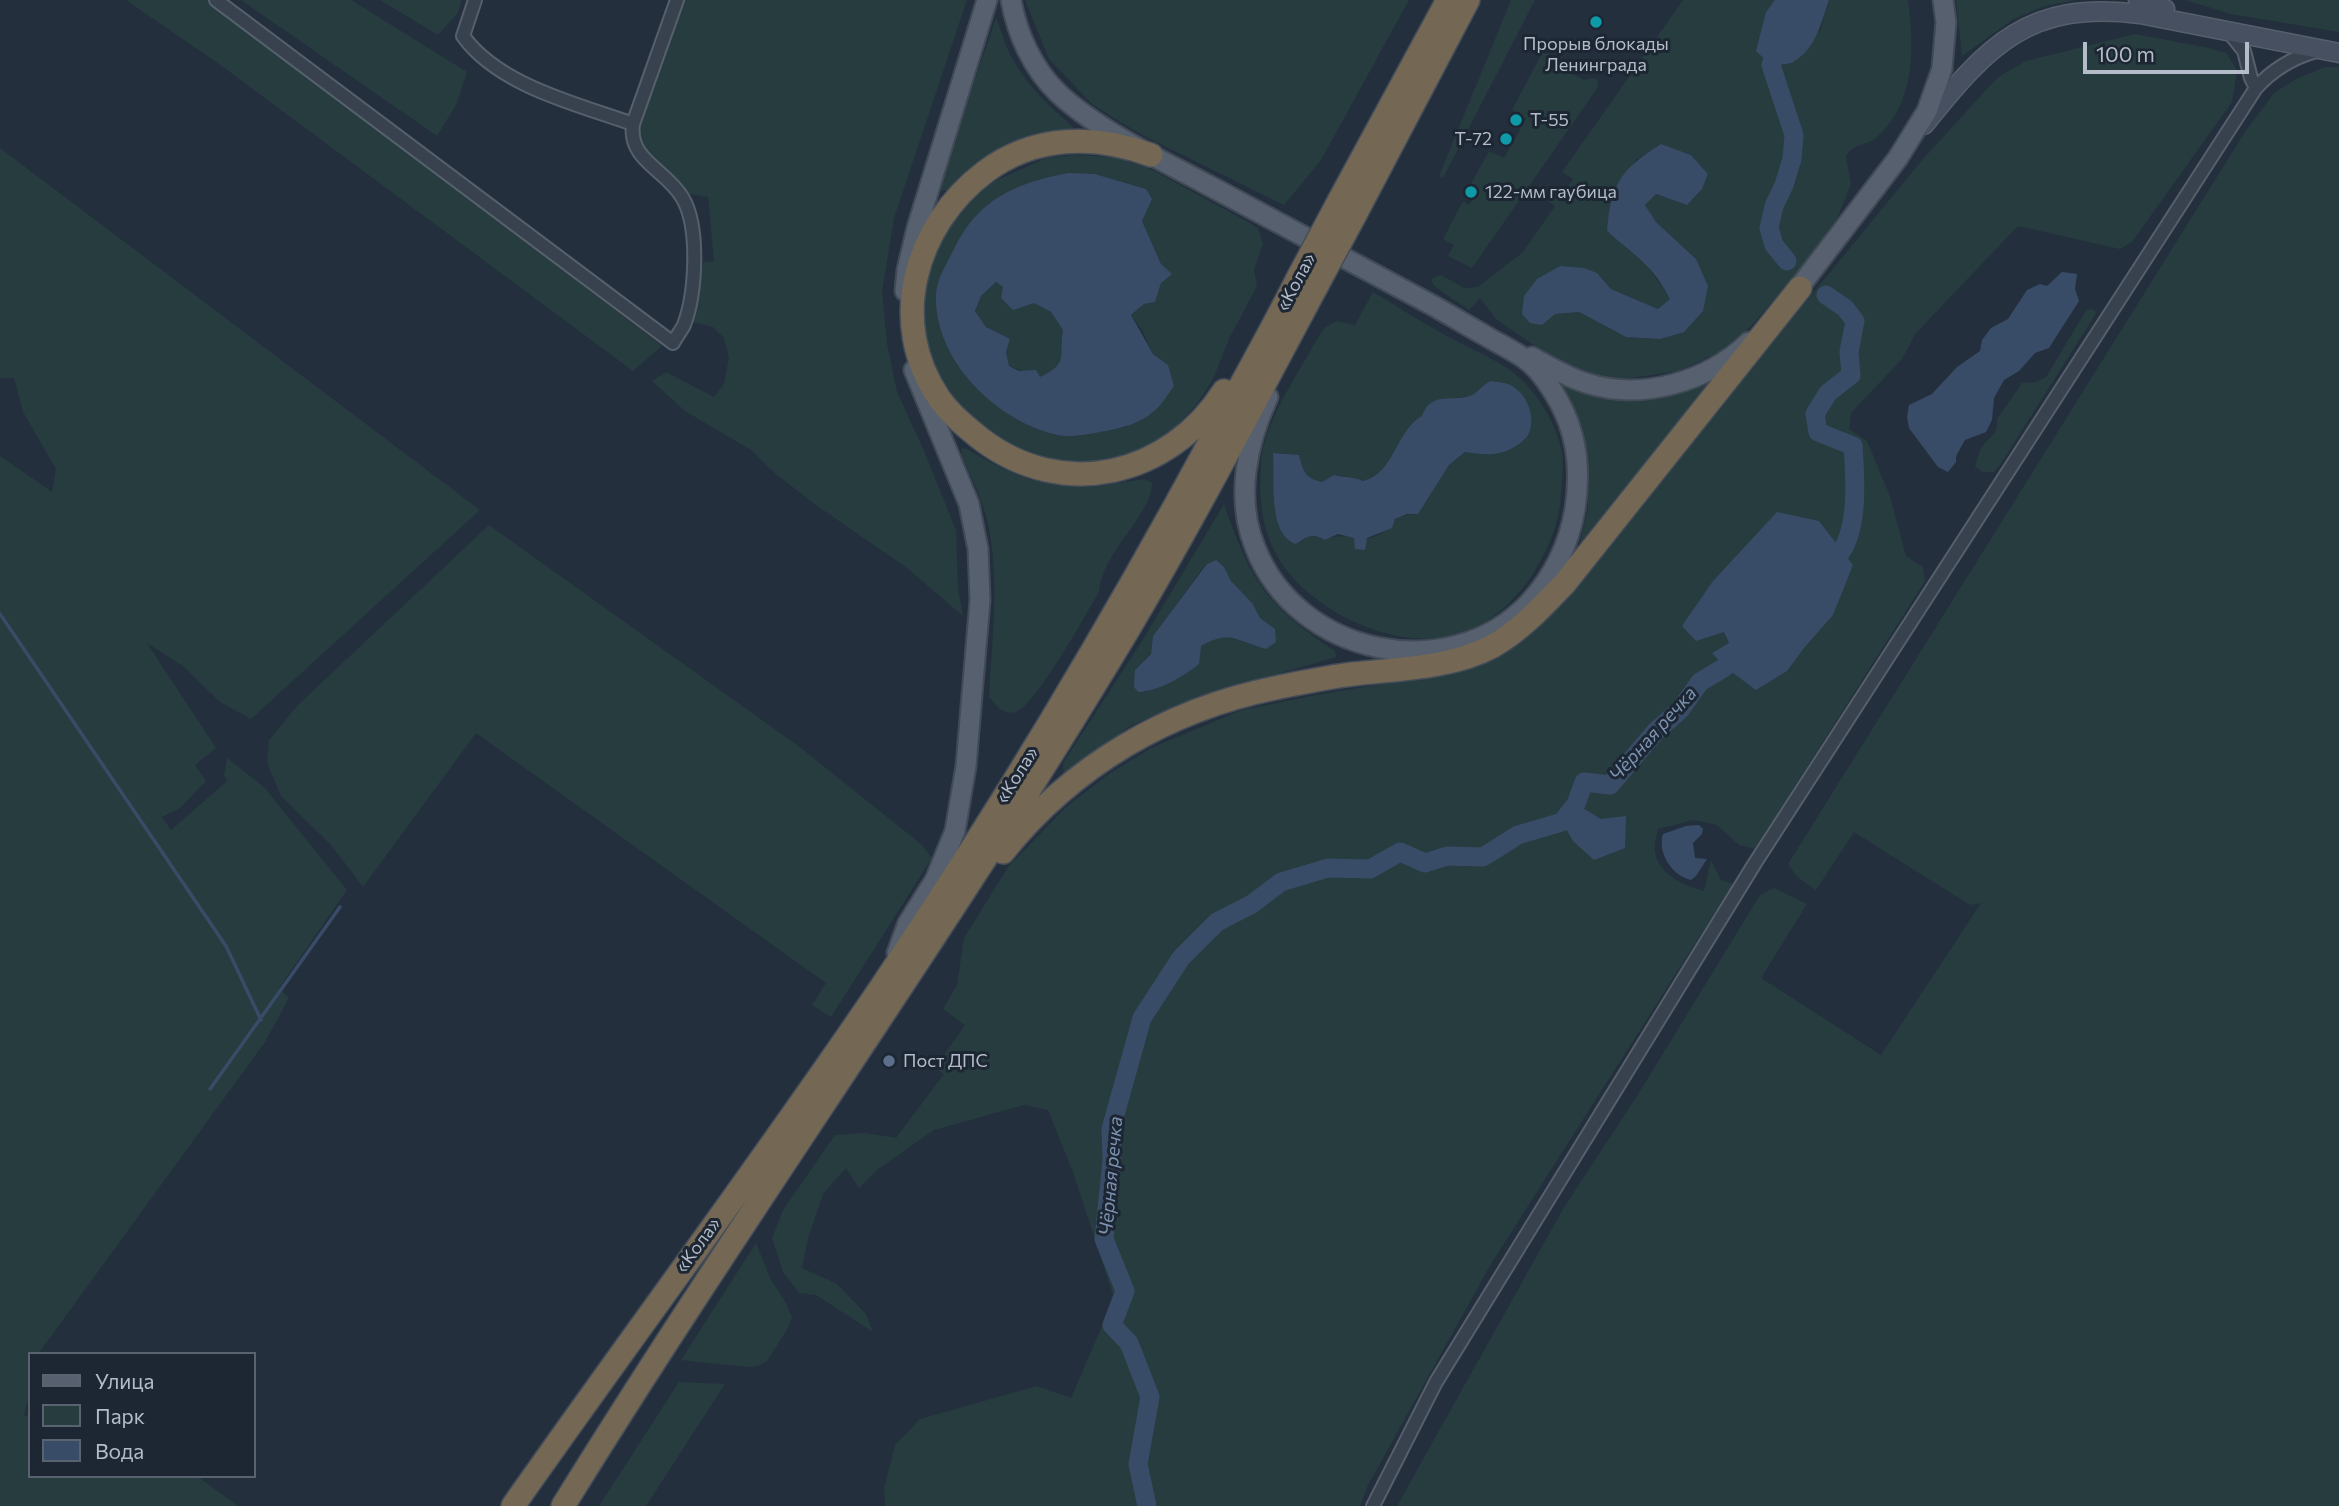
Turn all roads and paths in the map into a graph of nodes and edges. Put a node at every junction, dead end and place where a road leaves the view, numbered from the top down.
1 (216, 0) edge
2 (475, 0) edge
3 (677, 0) edge
4 (987, 0) edge
5 (1011, 0) edge
6 (1448, 0) edge
7 (1468, 0) edge
8 (1943, 0) edge
9 (2138, 0) edge
10 (2227, 31) junction
11 (2319, 50) junction
12 (2339, 53) edge
13 (2256, 88) junction
14 (633, 124) junction
15 (1151, 155) junction
16 (1898, 158) junction
17 (1348, 206) junction
18 (1307, 282) junction
19 (1800, 288) junction
20 (1288, 299) junction
21 (1455, 317) junction
22 (923, 954) junction
23 (885, 981) junction
24 (513, 1506) edge
25 (563, 1506) edge
26 (1373, 1506) edge

1 - 14 street
2 - 14 street
3 - 14 street
4 - 23 main road
5 - 15 main road
6 - 17 highway, «Кола»
7 - 17 highway, «Кола»
8 - 16 main road
9 - 10 main road
10 - 11 main road
10 - 13 street
10 - 16 main road
11 - 12 main road
11 - 13 street
13 - 26 street
15 - 20 highway
15 - 21 main road
16 - 19 main road
17 - 18 highway, «Кола», bridge
18 - 20 highway, «Кола»
18 - 21 main road
18 - 22 highway, «Кола»
19 - 21 main road
19 - 22 highway
20 - 23 highway, «Кола»
22 - 25 highway, «Кола»
23 - 24 highway, «Кола»

